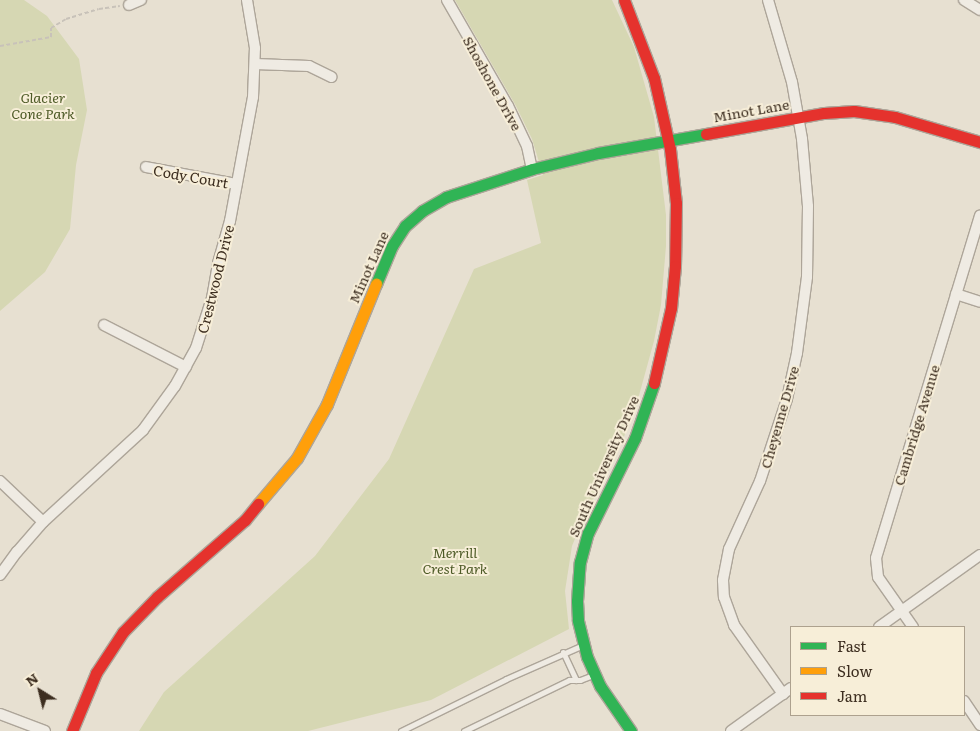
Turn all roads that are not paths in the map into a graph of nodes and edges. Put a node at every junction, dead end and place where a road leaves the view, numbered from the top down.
1 (141, 0) edge
2 (247, 0) edge
3 (447, 0) edge
4 (624, 0) edge
5 (768, 0) edge
6 (964, 0) edge
7 (129, 5) road end
8 (980, 10) edge
9 (255, 64) junction
10 (332, 77) dead end
11 (798, 117) junction
12 (667, 140) junction
13 (980, 142) edge
14 (146, 167) dead end
15 (532, 170) junction
16 (236, 184) junction
17 (980, 215) edge
18 (956, 294) junction
19 (980, 302) edge
20 (104, 324) dead end
21 (186, 367) junction
22 (0, 481) edge
23 (42, 522) junction
24 (980, 555) edge
25 (0, 575) edge
26 (901, 611) junction
27 (880, 626) edge
28 (911, 626) edge
29 (583, 644) junction
30 (563, 652) junction
31 (594, 674) junction
32 (576, 680) junction
33 (787, 691) edge
34 (965, 702) edge
35 (0, 714) edge
36 (980, 725) edge
37 (45, 731) edge
38 (72, 731) edge
39 (401, 731) edge
40 (464, 731) edge
41 (631, 731) edge
42 (731, 731) edge

1 - 7 street
2 - 9 street, Crestwood Drive
3 - 15 street, Shoshone Drive
4 - 12 street, South University Drive
5 - 11 street, Cheyenne Drive
6 - 8 street
9 - 10 street
9 - 16 street, Crestwood Drive
11 - 12 street, Minot Lane
11 - 13 street, Minot Lane
11 - 33 street, Cheyenne Drive
12 - 15 street, Minot Lane
12 - 29 street, South University Drive
14 - 16 street, Cody Court
15 - 38 street, Minot Lane
16 - 21 street, Crestwood Drive
17 - 18 street, Cambridge Avenue
18 - 19 street
18 - 26 street, Cambridge Avenue
20 - 21 street
21 - 23 street, Crestwood Drive
22 - 23 street
23 - 25 street, Crestwood Drive
24 - 26 street
26 - 27 street
26 - 28 street, Cambridge Avenue
29 - 30 lane
29 - 31 street, South University Drive
30 - 32 lane
30 - 39 lane
31 - 32 lane
31 - 41 street, South University Drive
32 - 40 lane
33 - 42 street
34 - 36 street
35 - 37 street

